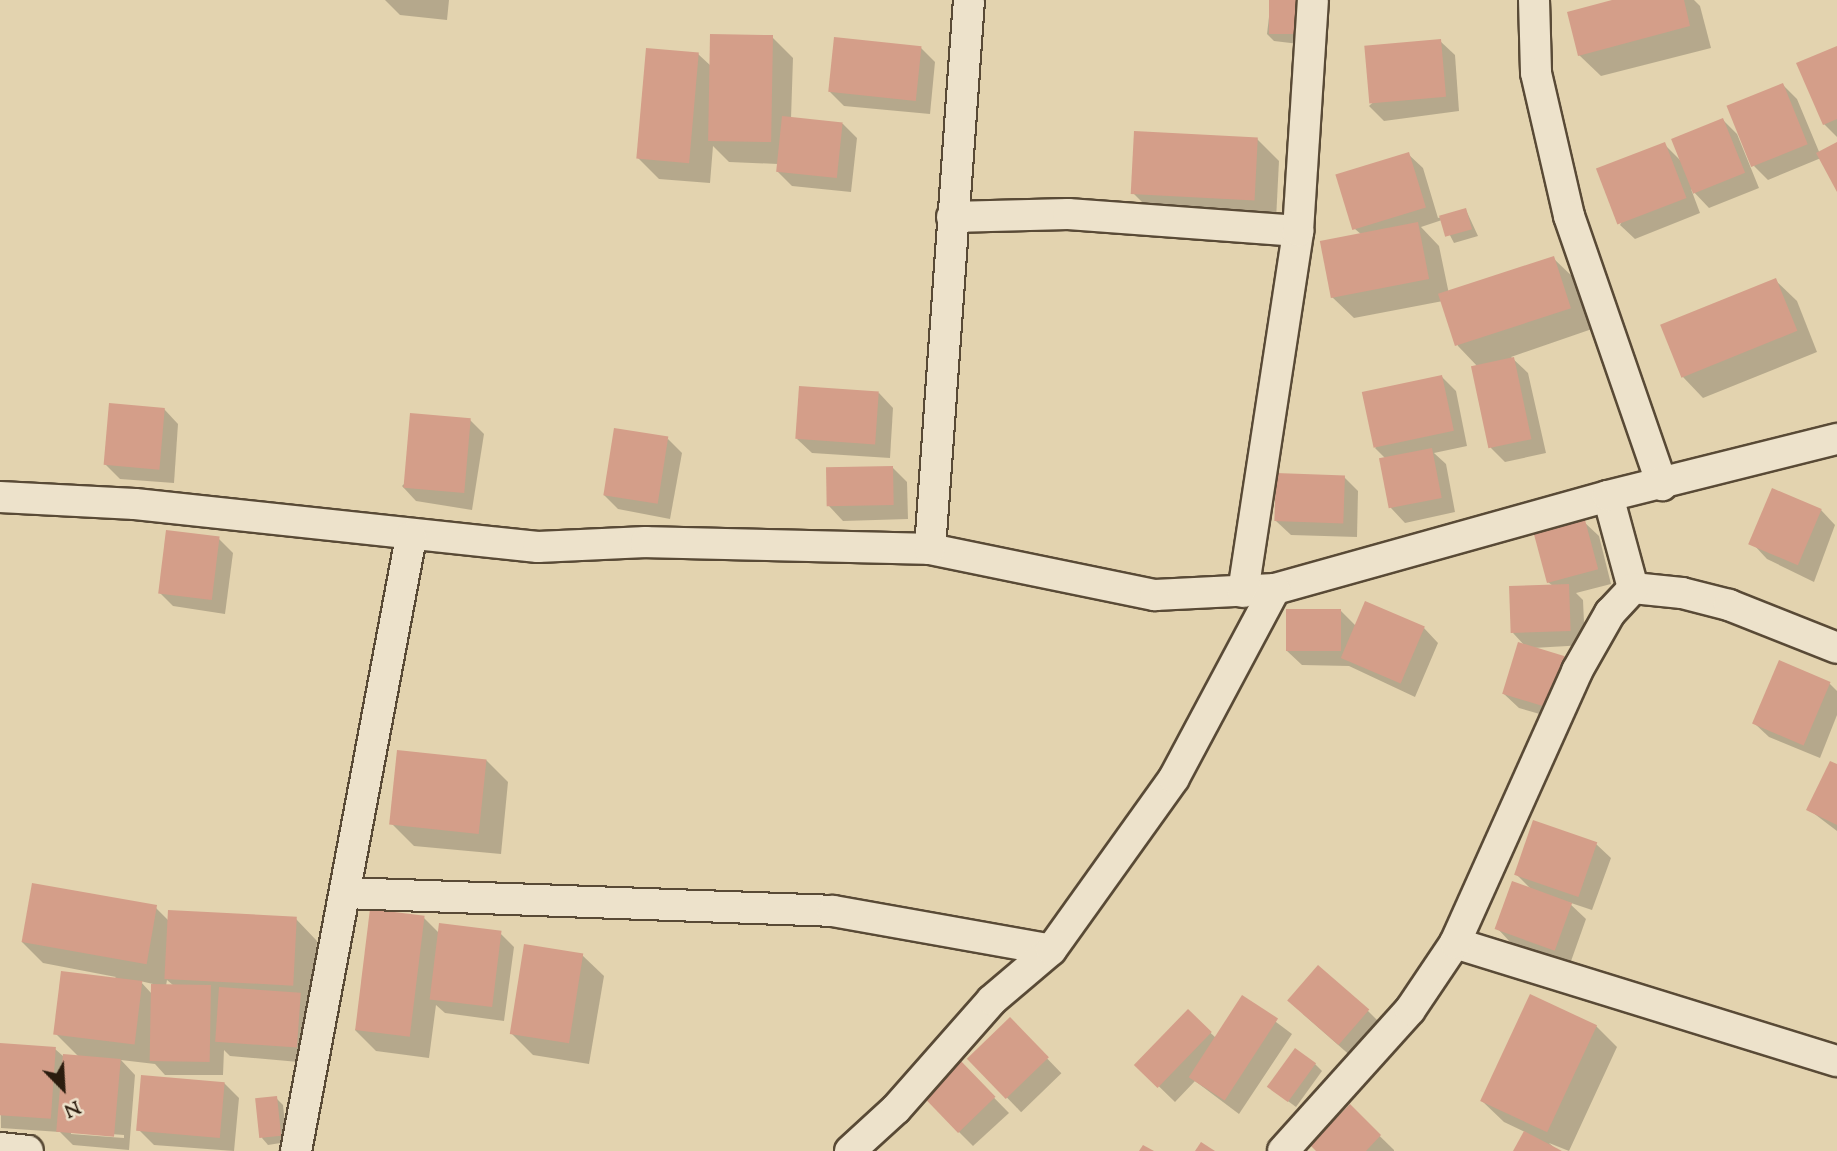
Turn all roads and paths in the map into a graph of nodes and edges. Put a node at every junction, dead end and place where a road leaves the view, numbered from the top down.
1 (969, 0) edge
2 (1313, 0) edge
3 (1534, 0) edge
4 (952, 217) junction
5 (1298, 231) junction
6 (1837, 439) edge
7 (1662, 485) junction
8 (0, 496) edge
9 (1608, 496) junction
10 (411, 537) junction
11 (930, 549) junction
12 (1633, 588) junction
13 (1275, 589) junction
14 (1243, 592) junction
15 (1837, 648) edge
16 (345, 893) junction
17 (1455, 943) junction
18 (1051, 950) junction
19 (1837, 1061) edge
20 (0, 1148) edge
21 (29, 1151) edge
22 (296, 1151) edge
23 (850, 1151) edge
24 (1283, 1151) edge

1 - 4 street
2 - 5 street
3 - 7 street
4 - 5 street
4 - 11 street
5 - 14 street
6 - 7 street
7 - 9 street
8 - 10 street
9 - 12 street
9 - 13 street
10 - 11 street
10 - 16 street
11 - 14 street
12 - 15 street
12 - 17 street
13 - 14 street
13 - 18 street
16 - 18 street
16 - 22 street
17 - 19 street
17 - 24 street
18 - 23 street
20 - 21 street

